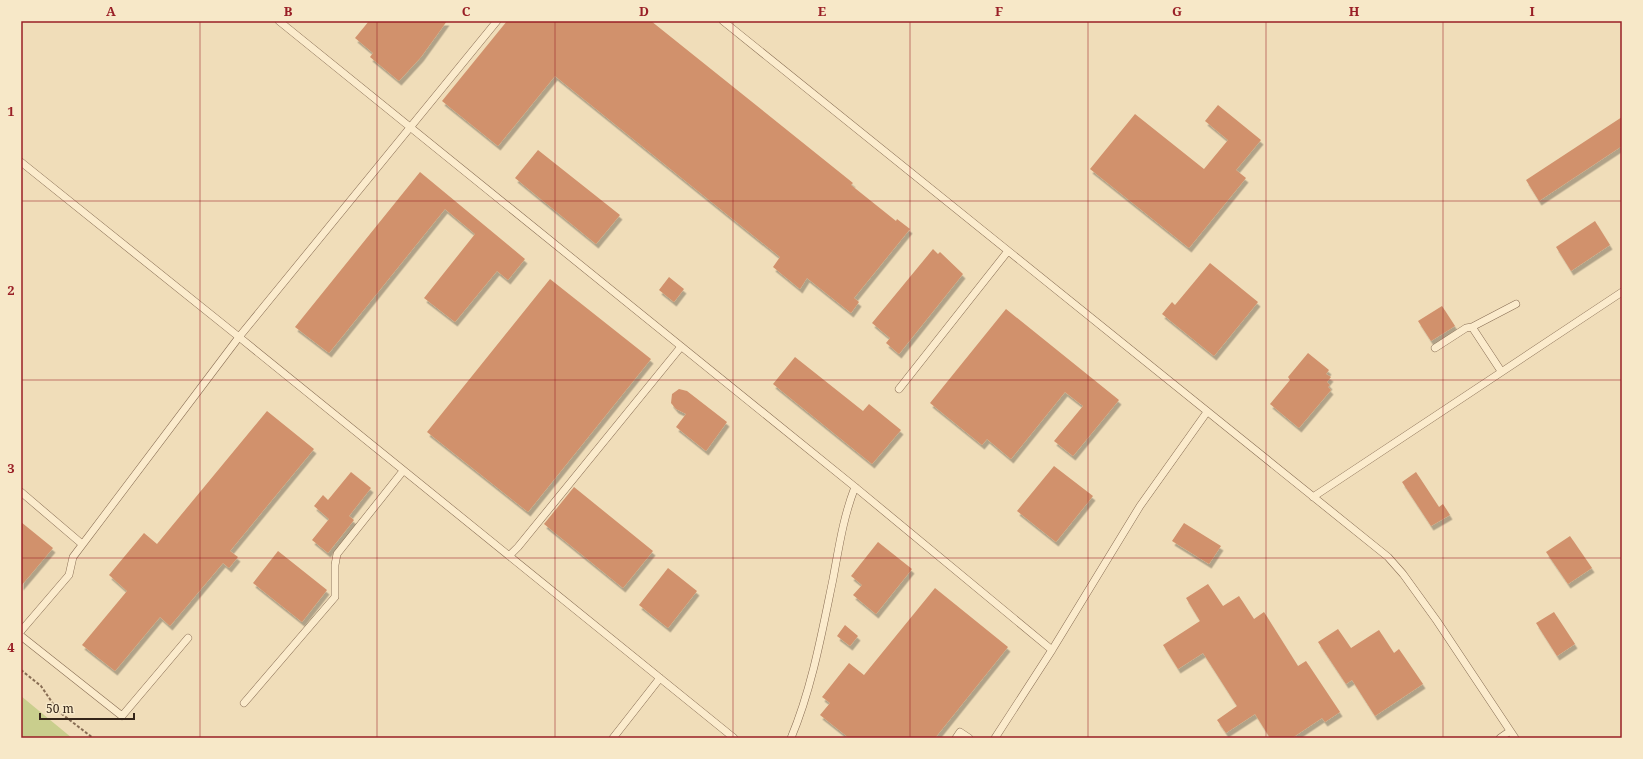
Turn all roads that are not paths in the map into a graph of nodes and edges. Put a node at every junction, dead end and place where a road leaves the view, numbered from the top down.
1 (279, 21) edge
2 (497, 21) edge
3 (723, 21) edge
4 (411, 127) junction
5 (21, 162) edge
6 (1008, 252) junction
7 (1622, 292) edge
8 (1516, 304) dead end
9 (1472, 327) junction
10 (239, 337) junction
11 (680, 348) junction
12 (1435, 348) dead end
13 (1501, 371) junction
14 (899, 389) dead end
15 (1207, 412) junction
16 (403, 471) junction
17 (855, 487) junction
18 (21, 492) edge
19 (1312, 497) junction
20 (82, 544) junction
21 (509, 556) junction
22 (21, 631) edge
23 (21, 636) edge
24 (188, 638) dead end
25 (1052, 650) junction
26 (660, 678) junction
27 (244, 703) dead end
28 (1510, 731) junction
29 (732, 737) edge
30 (613, 738) edge
31 (791, 738) edge
32 (956, 738) edge
33 (969, 738) edge
34 (994, 738) edge
35 (1500, 738) edge
36 (1515, 738) edge

1 - 4 lane
2 - 4 lane
3 - 6 lane
4 - 10 lane
4 - 11 lane
5 - 10 lane
6 - 14 lane
6 - 15 lane
7 - 13 lane
8 - 9 lane
9 - 12 lane
9 - 13 lane
10 - 16 lane
10 - 20 lane
11 - 17 lane
11 - 21 lane
13 - 19 lane
15 - 19 lane
15 - 25 lane
16 - 21 lane
16 - 27 lane
17 - 25 lane
17 - 31 lane
18 - 20 lane
19 - 28 lane
20 - 22 lane
21 - 26 lane
23 - 24 lane
25 - 34 lane
26 - 29 lane
26 - 30 lane
28 - 35 lane
28 - 36 lane
32 - 33 lane

